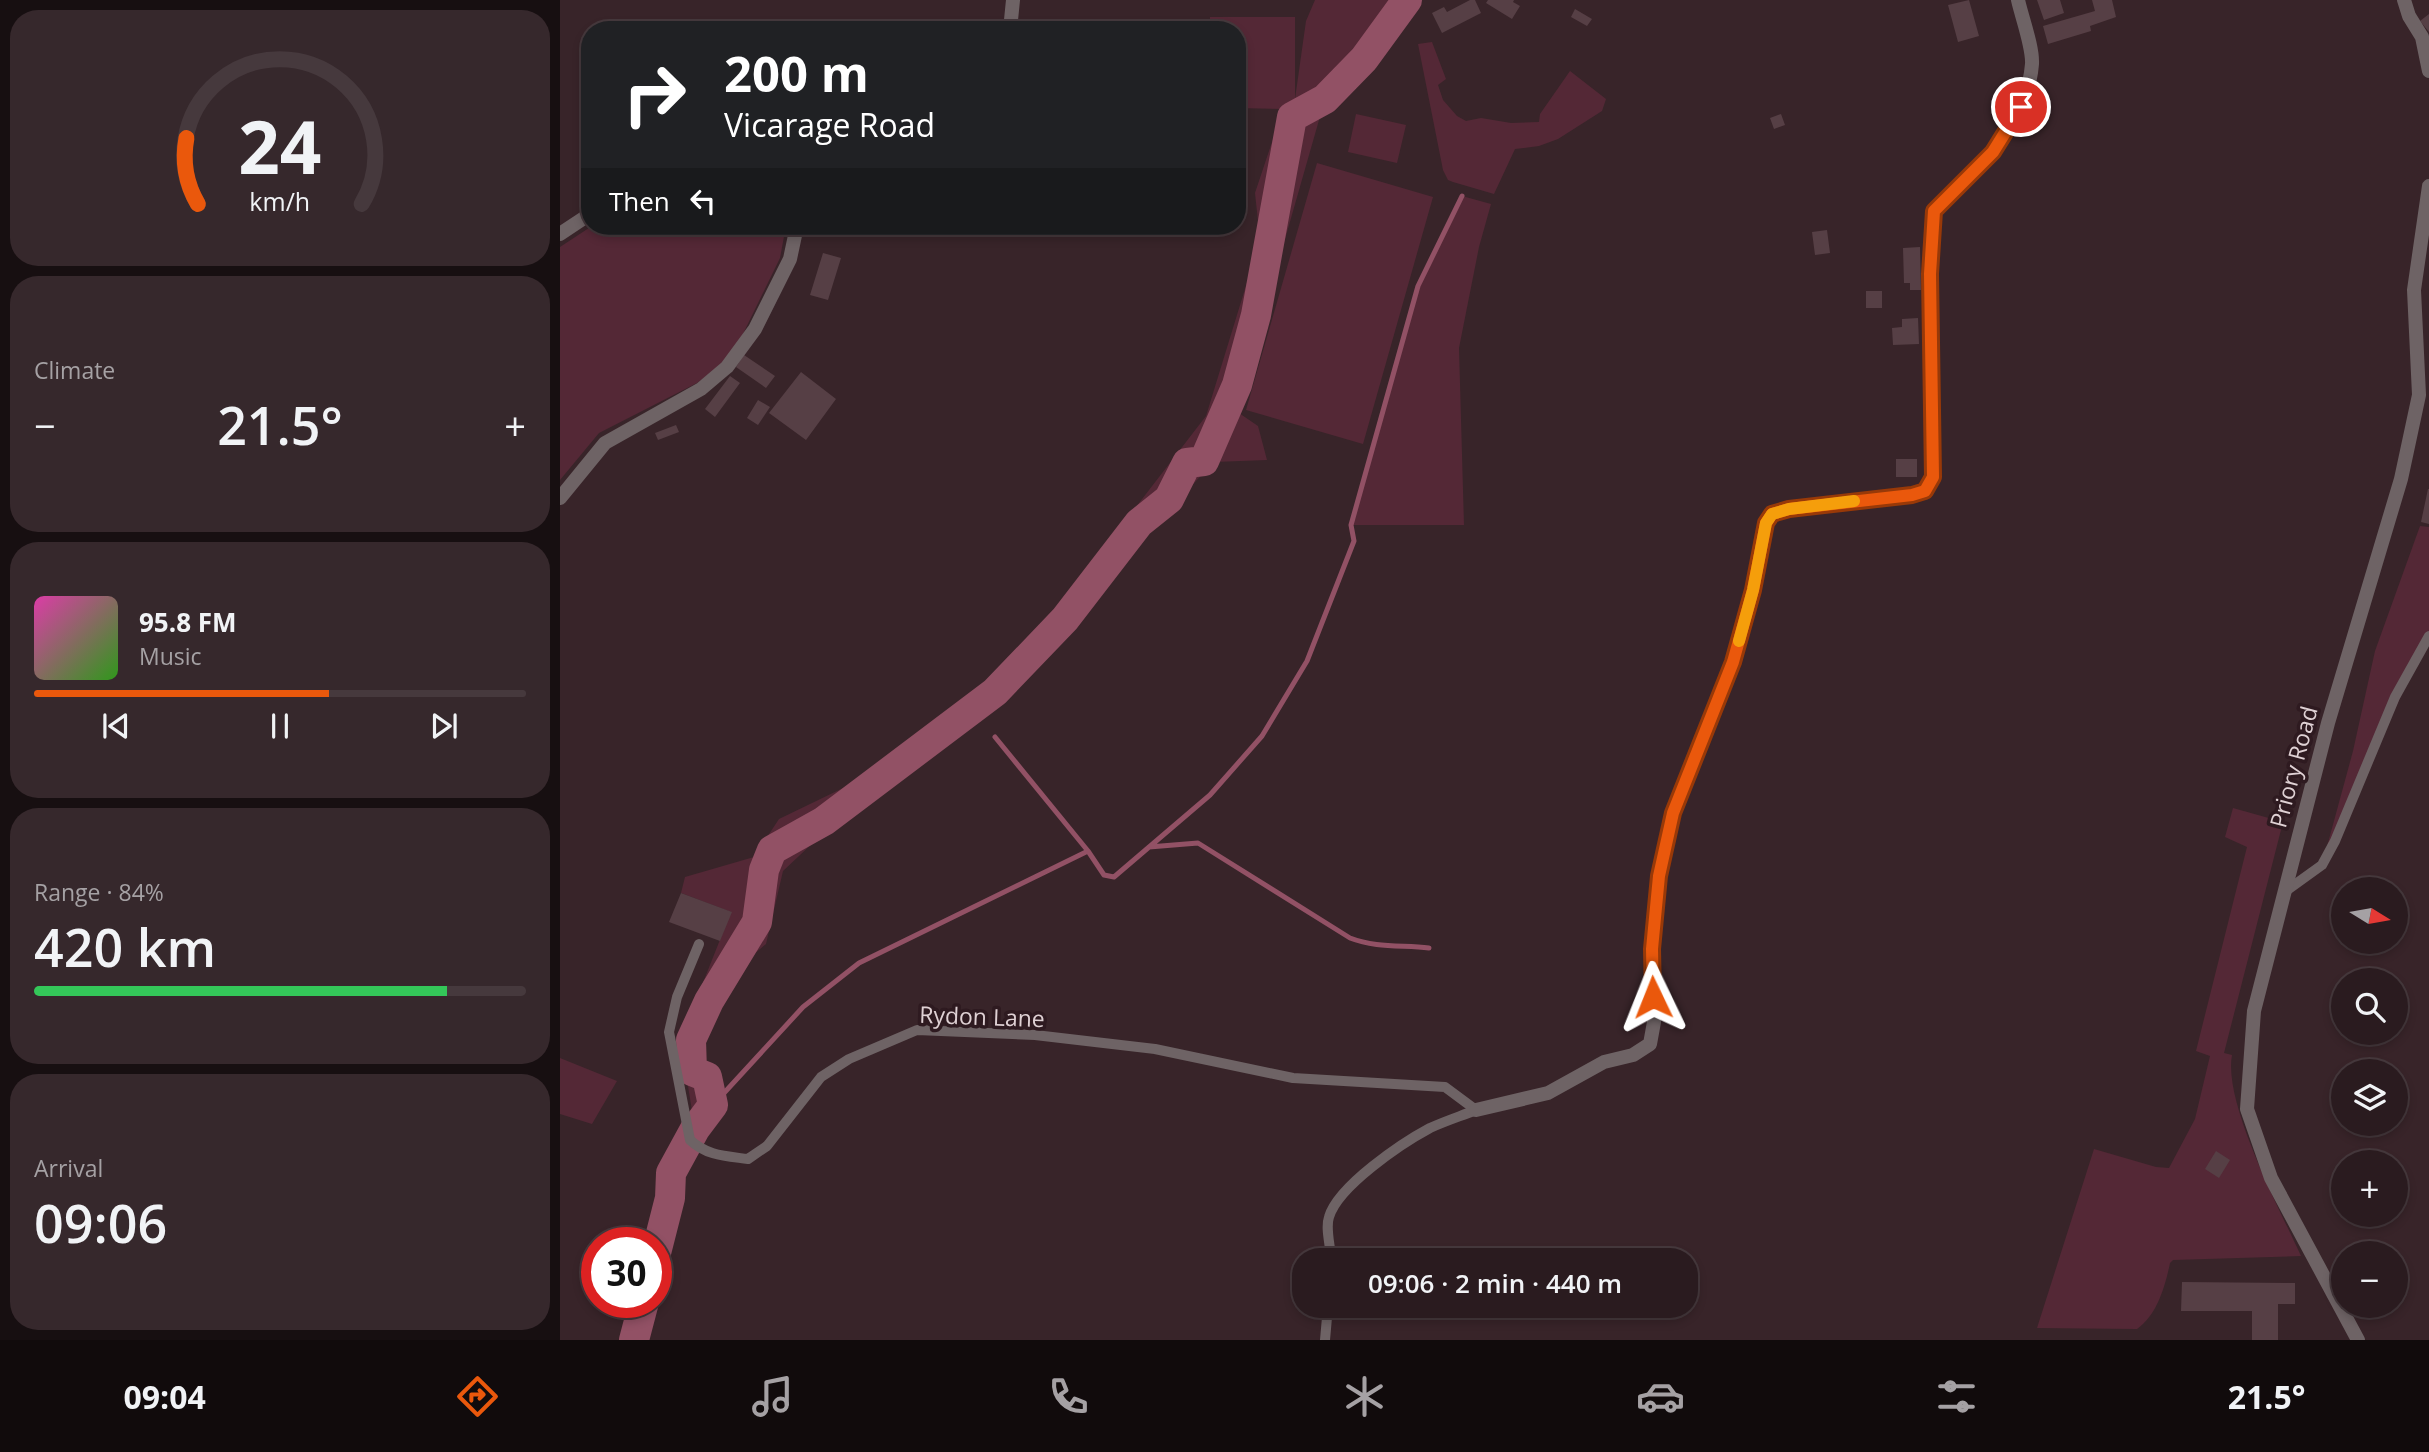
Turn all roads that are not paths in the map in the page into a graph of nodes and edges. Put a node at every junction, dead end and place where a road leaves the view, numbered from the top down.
1 (1013, 0) edge
2 (2018, 0) edge
3 (2404, 0) edge
4 (1011, 21) edge
5 (2429, 71) edge
6 (2429, 187) edge
7 (581, 220) edge
8 (560, 234) edge
9 (795, 235) edge
10 (560, 498) edge
11 (2429, 636) edge
12 (2286, 891) junction
13 (699, 944) dead end
14 (1476, 1110) junction
15 (1330, 1248) edge
16 (1327, 1318) edge
17 (1325, 1340) edge
18 (2358, 1340) edge

1 - 4 street
2 - 14 street
3 - 5 street
6 - 12 street, Priory Road
7 - 8 street
9 - 10 street
11 - 12 lane
12 - 18 street, Priory Road
13 - 14 lane, Rydon Lane
14 - 15 lane
16 - 17 lane

